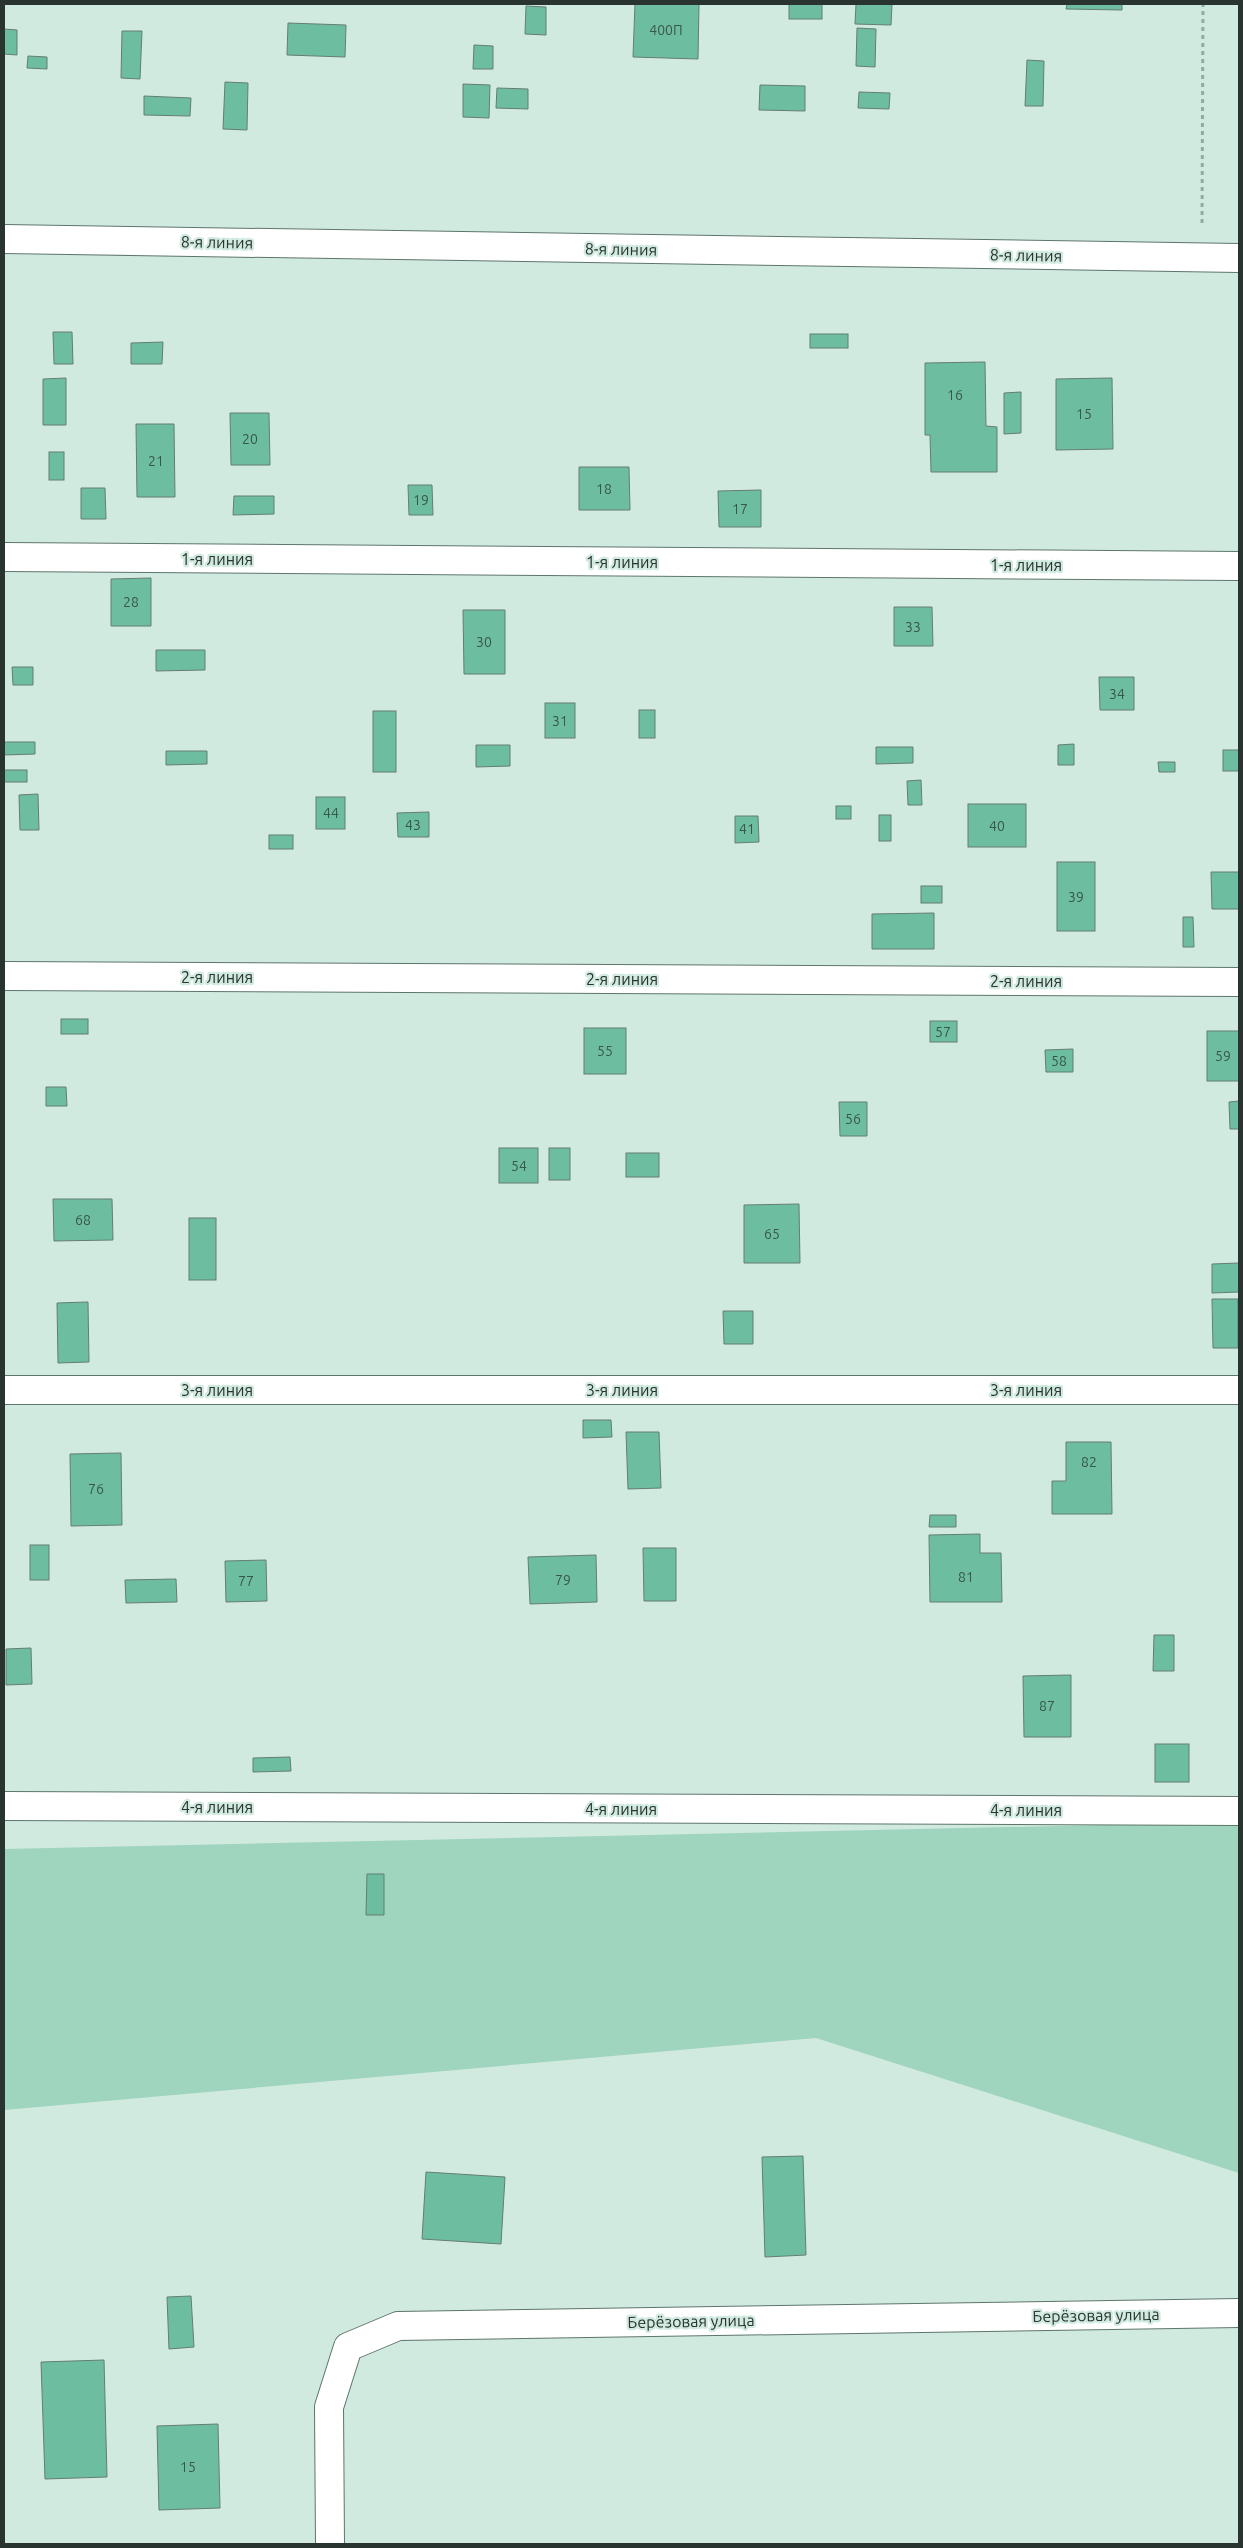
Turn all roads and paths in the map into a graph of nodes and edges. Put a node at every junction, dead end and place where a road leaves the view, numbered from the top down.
1 (1203, 4) edge
2 (4, 239) edge
3 (1201, 258) junction
4 (1239, 258) edge
5 (4, 557) edge
6 (1239, 566) edge
7 (4, 976) edge
8 (1239, 982) edge
9 (4, 1390) edge
10 (1239, 1390) edge
11 (4, 1806) edge
12 (1239, 1811) edge
13 (1239, 2313) edge
14 (330, 2544) edge

1 - 3 path
2 - 3 street, 8-я линия
3 - 4 street, 8-я линия
5 - 6 street, 1-я линия
7 - 8 street, 2-я линия
9 - 10 street, 3-я линия
11 - 12 street, 4-я линия
13 - 14 street, Берёзовая улица

